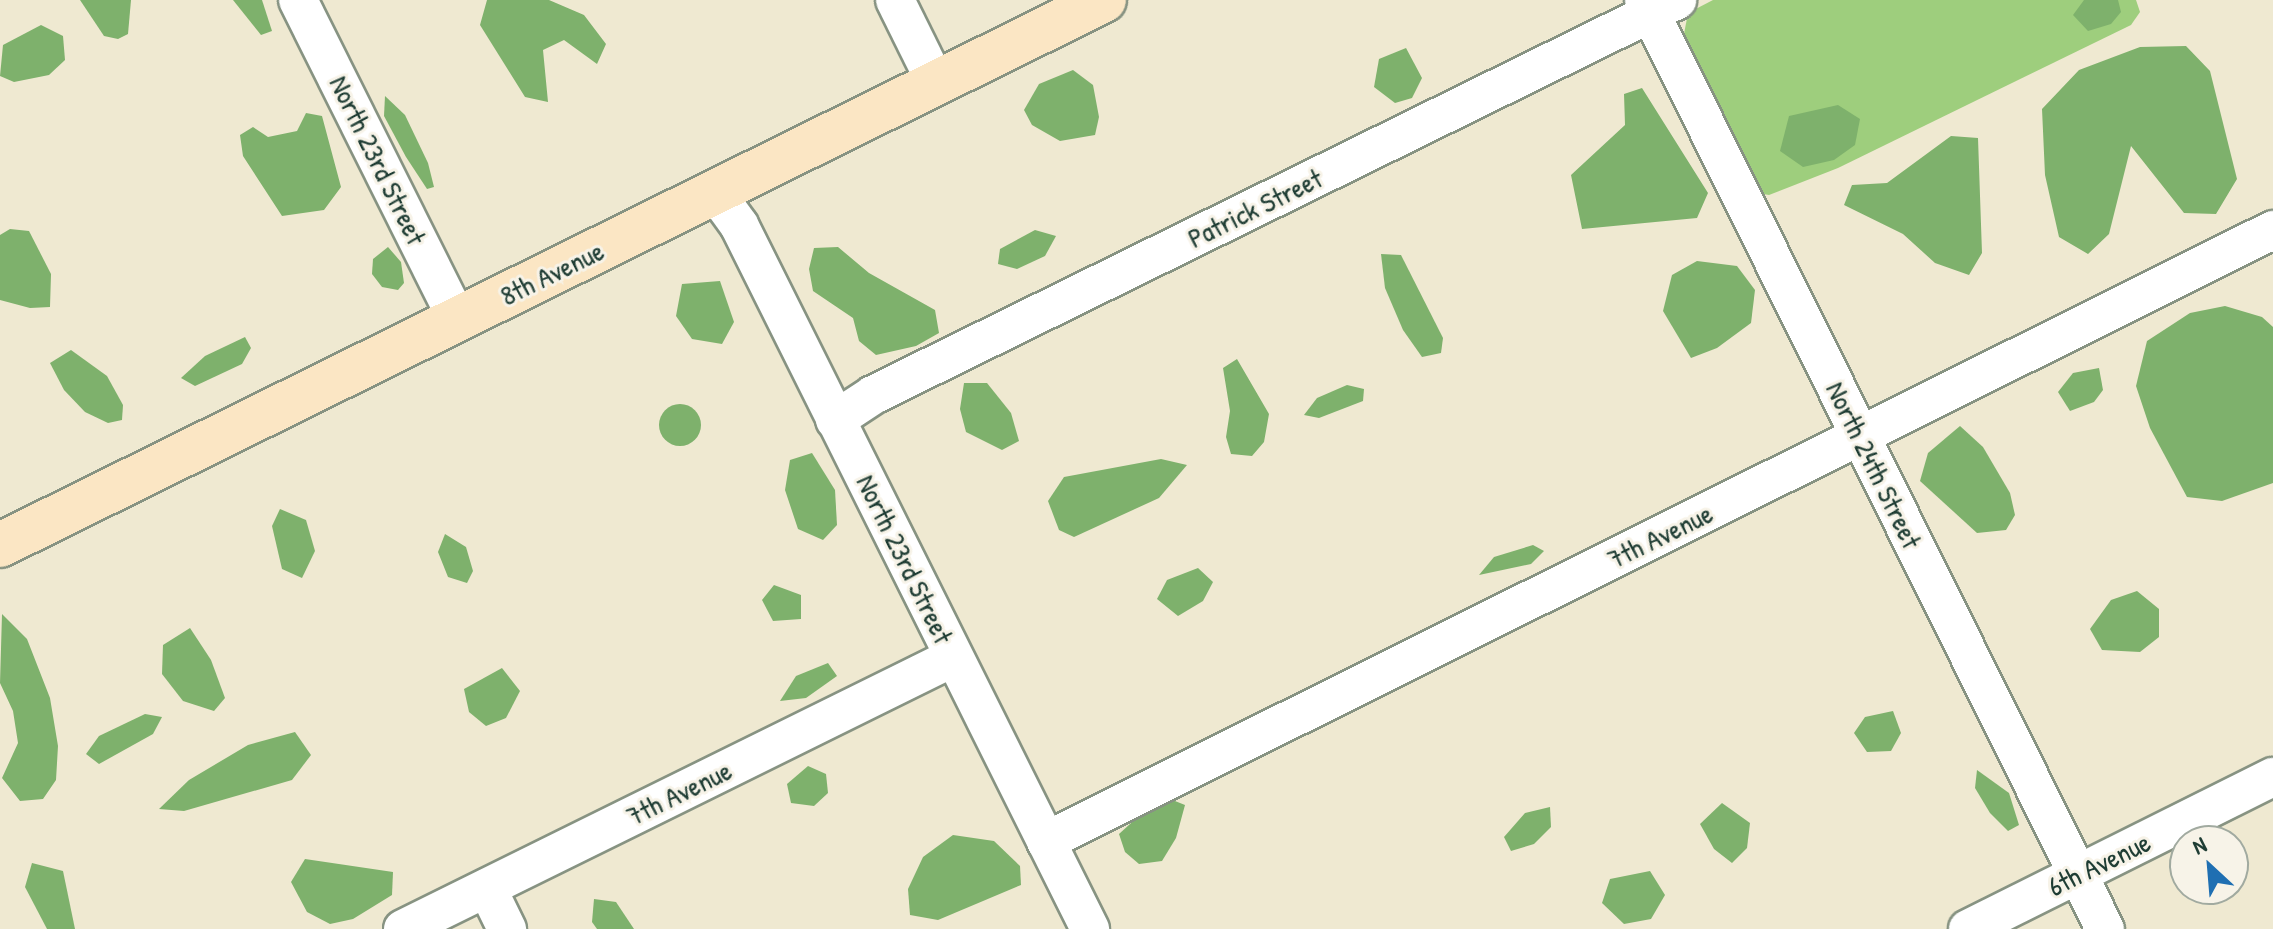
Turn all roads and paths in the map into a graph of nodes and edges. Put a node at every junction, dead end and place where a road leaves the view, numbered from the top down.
1 (298, 0) edge
2 (895, 0) edge
3 (1104, 0) edge
4 (1657, 4) edge
5 (936, 83) junction
6 (715, 192) junction
7 (2273, 230) edge
8 (457, 319) junction
9 (835, 420) junction
10 (1860, 436) junction
11 (0, 545) edge
12 (954, 657) junction
13 (2273, 777) edge
14 (1046, 841) junction
15 (2077, 874) junction
16 (487, 888) junction
17 (403, 929) edge
18 (507, 929) edge
19 (1090, 929) edge
20 (1968, 929) edge
21 (2105, 929) edge

1 - 8 street, North 23rd Street
2 - 5 street
3 - 5 street, 8th Avenue
4 - 9 street, Patrick Street
4 - 10 street, North 24th Street
5 - 6 street, 8th Avenue
6 - 8 street, 8th Avenue
6 - 9 street, North 23rd Street
7 - 10 street, 7th Avenue
8 - 11 street, 8th Avenue
9 - 12 street, North 23rd Street
10 - 14 street, 7th Avenue
10 - 15 street, North 24th Street
12 - 14 street, North 23rd Street
12 - 16 street, 7th Avenue
13 - 15 street, 6th Avenue
14 - 19 street, North 23rd Street
15 - 20 street, 6th Avenue
15 - 21 street, North 24th Street
16 - 17 street, 7th Avenue
16 - 18 street

